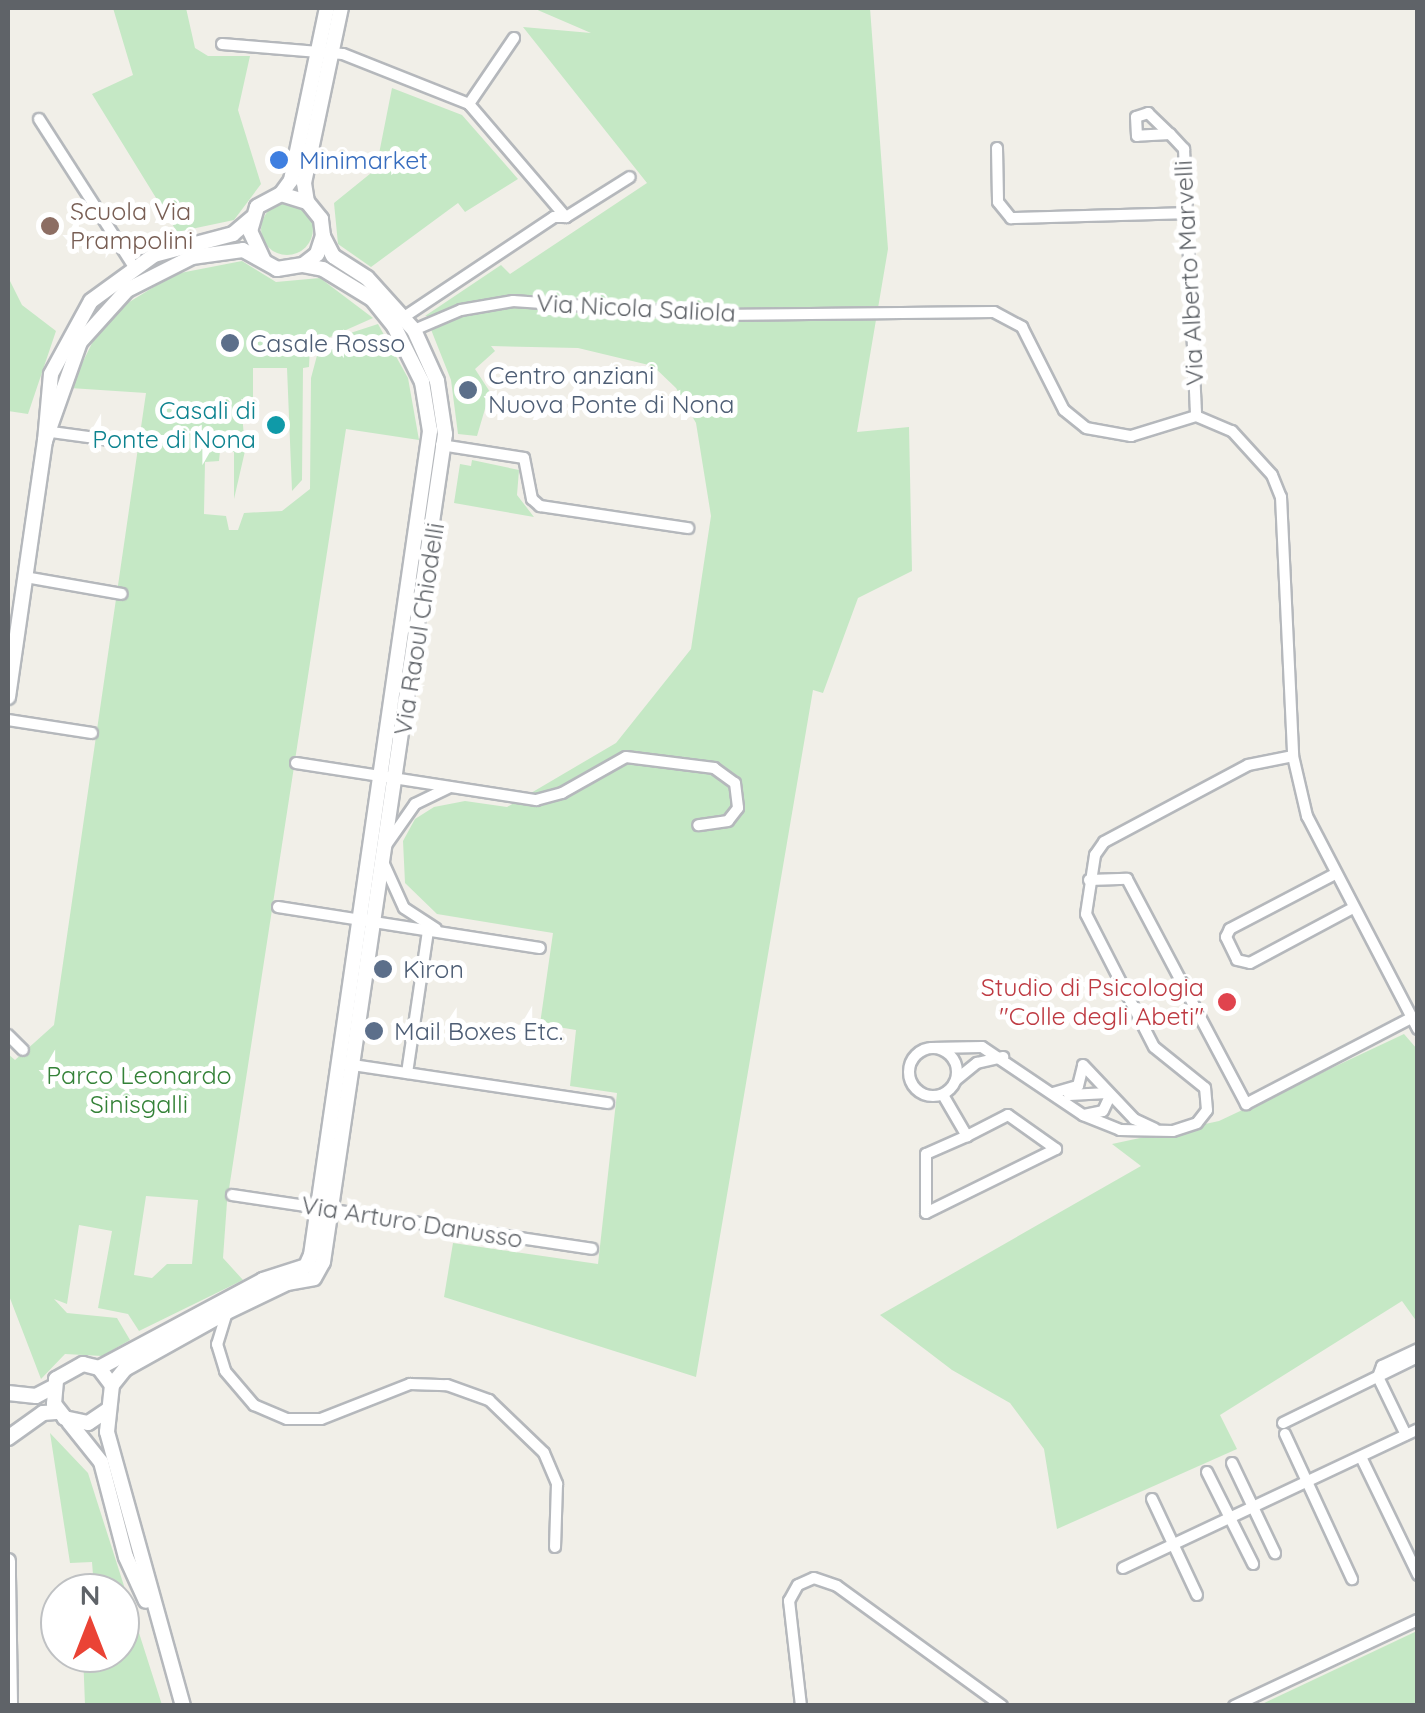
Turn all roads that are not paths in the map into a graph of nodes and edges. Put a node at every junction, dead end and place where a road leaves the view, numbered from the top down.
1 (328, 8) edge
2 (341, 8) edge
3 (514, 38) dead end
4 (222, 44) dead end
5 (325, 50) junction
6 (469, 104) junction
7 (39, 119) dead end
8 (1170, 134) dead end
9 (997, 148) dead end
10 (630, 177) dead end
11 (281, 194) junction
12 (307, 202) junction
13 (1186, 213) junction
14 (252, 218) junction
15 (566, 218) junction
16 (323, 236) junction
17 (264, 261) junction
18 (302, 266) junction
19 (131, 275) junction
20 (404, 317) junction
21 (414, 330) junction
22 (1196, 416) junction
23 (45, 435) junction
24 (132, 444) dead end
25 (437, 446) junction
26 (688, 528) dead end
27 (25, 577) junction
28 (122, 594) dead end
29 (8, 697) edge
30 (8, 720) edge
31 (92, 733) dead end
32 (1293, 756) junction
33 (296, 763) dead end
34 (390, 777) junction
35 (451, 786) junction
36 (698, 826) dead end
37 (384, 855) junction
38 (1335, 874) junction
39 (1090, 880) junction
40 (278, 907) dead end
41 (1352, 908) junction
42 (368, 921) junction
43 (428, 930) junction
44 (441, 932) junction
45 (540, 948) dead end
46 (1411, 1018) junction
47 (1418, 1029) edge
48 (8, 1035) edge
49 (931, 1048) junction
50 (23, 1050) dead end
51 (1004, 1057) junction
52 (346, 1064) junction
53 (406, 1072) junction
54 (956, 1080) junction
55 (1057, 1093) junction
56 (943, 1095) junction
57 (1109, 1095) junction
58 (608, 1103) dead end
59 (1083, 1115) junction
60 (1166, 1131) junction
61 (966, 1136) junction
62 (232, 1194) dead end
63 (325, 1209) junction
64 (592, 1249) dead end
65 (227, 1312) junction
66 (189, 1332) junction
67 (217, 1344) junction
68 (1418, 1349) edge
69 (1418, 1357) edge
70 (99, 1368) junction
71 (1378, 1377) junction
72 (112, 1385) junction
73 (53, 1387) junction
74 (8, 1393) edge
75 (108, 1410) junction
76 (62, 1415) junction
77 (1418, 1430) edge
78 (1406, 1435) junction
79 (8, 1438) edge
80 (1361, 1457) junction
81 (1232, 1463) dead end
82 (1207, 1472) dead end
83 (1307, 1482) junction
84 (1152, 1499) dead end
85 (1254, 1507) junction
86 (1230, 1518) junction
87 (1173, 1546) junction
88 (555, 1547) dead end
89 (1276, 1553) dead end
90 (1253, 1564) dead end
91 (1123, 1568) dead end
92 (1418, 1575) edge
93 (8, 1578) edge
94 (1352, 1579) dead end
95 (1197, 1595) dead end
96 (1418, 1620) edge
97 (168, 1652) junction
98 (12, 1706) edge
99 (183, 1706) edge
100 (801, 1706) edge
101 (1002, 1706) edge
102 (1234, 1706) edge

1 - 5 main road
2 - 5 main road
3 - 6 street
4 - 5 street
5 - 6 street
5 - 11 main road
5 - 12 main road
6 - 15 street
7 - 19 street
8 - 13 street, Via Alberto Marvelli
9 - 13 street
10 - 15 street
11 - 12 main road
11 - 14 main road
12 - 16 main road
13 - 22 street, Via Alberto Marvelli
14 - 17 main road
14 - 19 main road
15 - 20 street
16 - 18 main road
16 - 20 main road, Via Raoul Chiodelli
17 - 18 main road
17 - 19 main road
18 - 25 main road, Via Raoul Chiodelli
19 - 23 main road
20 - 21 main road, Via Raoul Chiodelli
21 - 22 street, Via Nicola Saliola
21 - 25 main road, Via Raoul Chiodelli
22 - 32 street
23 - 24 street
23 - 27 main road
25 - 26 street
25 - 34 main road, Via Raoul Chiodelli
27 - 28 street
27 - 29 main road
30 - 31 street
32 - 38 street
32 - 39 street
33 - 34 street
34 - 35 street
34 - 37 main road, Via Raoul Chiodelli
34 - 42 main road, Via Raoul Chiodelli
35 - 36 street
35 - 37 street
37 - 42 main road, Via Raoul Chiodelli
37 - 44 street
38 - 41 street
38 - 41 street
39 - 46 street
39 - 60 street
40 - 42 street
41 - 46 street
42 - 43 street
42 - 52 main road, Via Raoul Chiodelli
43 - 44 street
43 - 53 street
44 - 45 street
46 - 47 street
48 - 50 street
49 - 51 street
49 - 54 street
49 - 56 street
51 - 54 street
51 - 55 street
52 - 53 street
52 - 63 main road, Via Raoul Chiodelli
53 - 58 street
54 - 56 street
55 - 57 street
55 - 57 street
55 - 59 street
56 - 61 street
57 - 59 street
57 - 60 street
59 - 60 street
61 - 61 street
62 - 63 street, Via Arturo Danusso
63 - 64 street, Via Arturo Danusso
63 - 65 main road, Via Raoul Chiodelli
63 - 70 main road, Via Raoul Chiodelli
65 - 66 main road, Via Raoul Chiodelli
65 - 67 street
66 - 67 street
66 - 72 main road, Via Raoul Chiodelli
67 - 88 street
68 - 71 street
69 - 71 street
70 - 72 main road
70 - 73 main road
71 - 78 street
71 - 83 street
72 - 75 main road
73 - 74 main road
73 - 76 main road
75 - 76 main road
75 - 97 main road
76 - 79 main road
76 - 97 main road
77 - 78 street
78 - 80 street
80 - 83 street
80 - 92 street
81 - 85 street
82 - 86 street
83 - 85 street
83 - 94 street
84 - 87 street
85 - 86 street
85 - 89 street
86 - 87 street
86 - 90 street
87 - 91 street
87 - 95 street
93 - 98 street
96 - 102 street
97 - 99 main road
100 - 101 street

